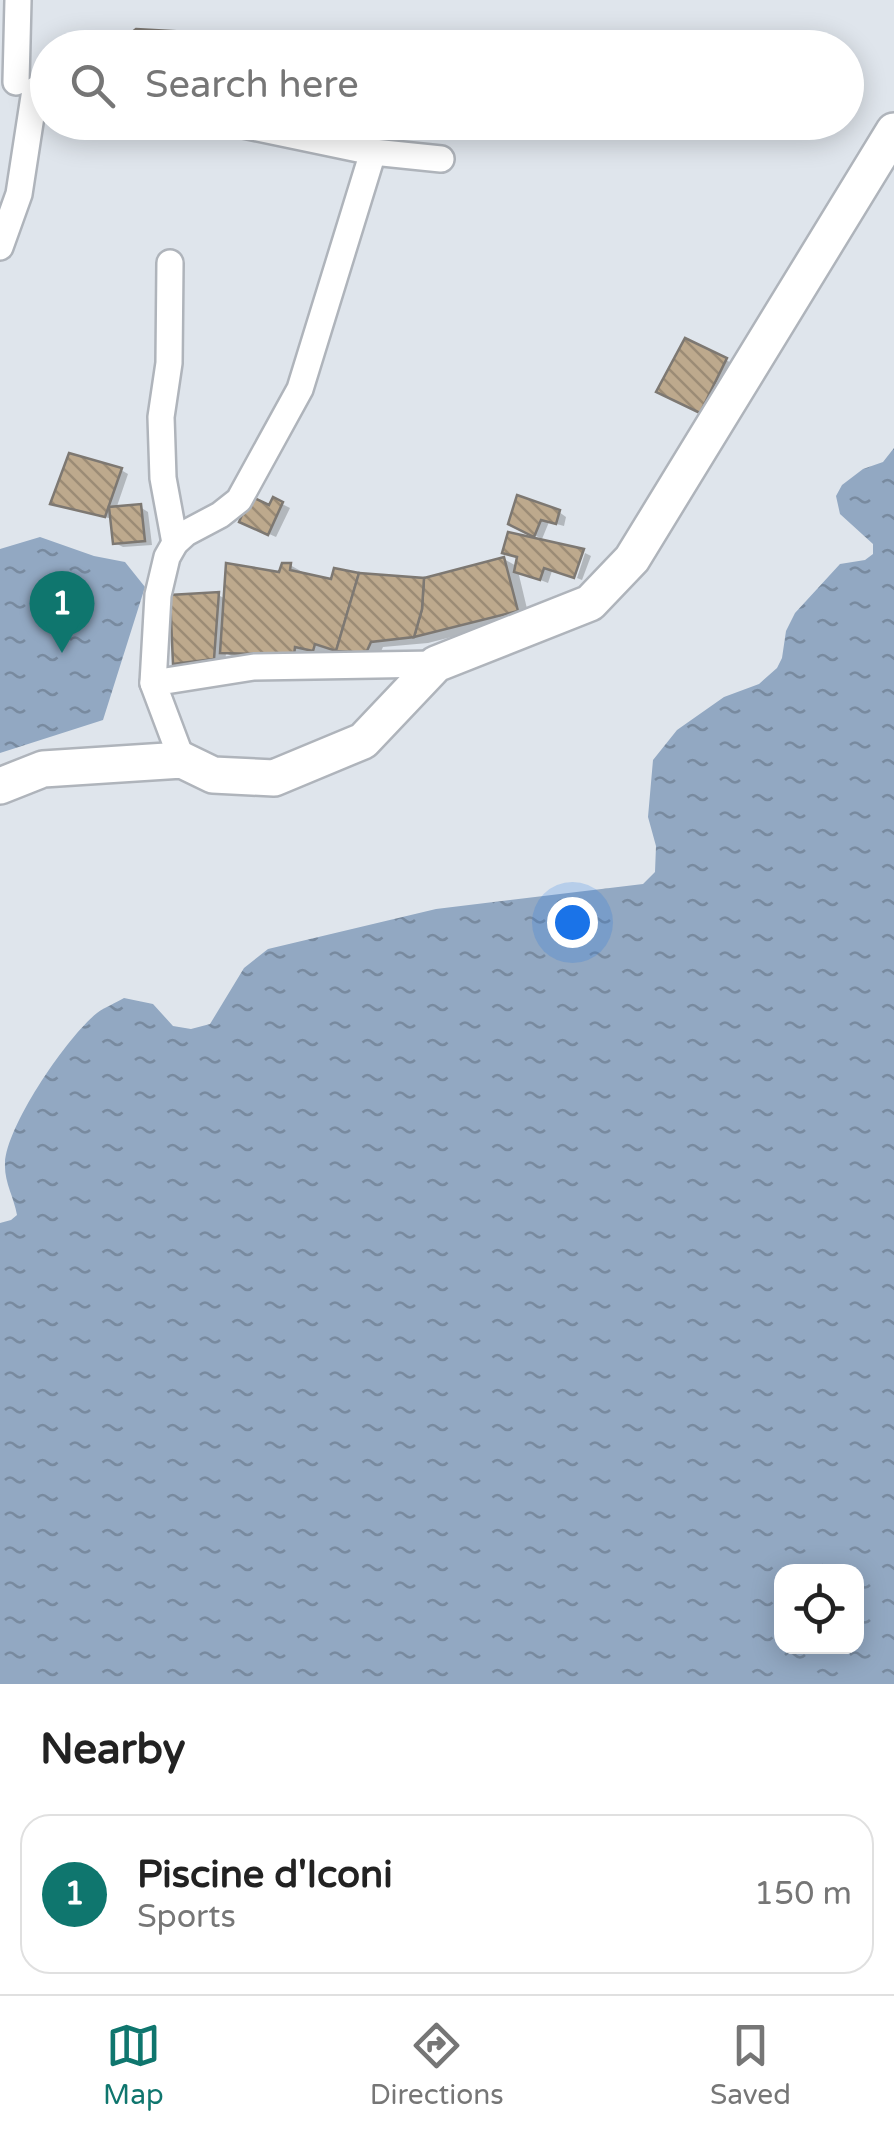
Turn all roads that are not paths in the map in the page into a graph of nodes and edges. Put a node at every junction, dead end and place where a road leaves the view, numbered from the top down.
1 (18, 0) edge
2 (25, 88) edge
3 (894, 132) edge
4 (315, 140) edge
5 (373, 152) junction
6 (441, 159) dead end
7 (0, 247) edge
8 (170, 262) dead end
9 (175, 542) junction
10 (436, 664) junction
11 (153, 684) junction
12 (182, 760) junction
13 (0, 786) edge

1 - 2 street
2 - 7 street
3 - 10 street
4 - 5 street
5 - 6 street
5 - 9 street
8 - 9 street
9 - 11 street
10 - 11 street
10 - 12 street
11 - 12 street
12 - 13 street

